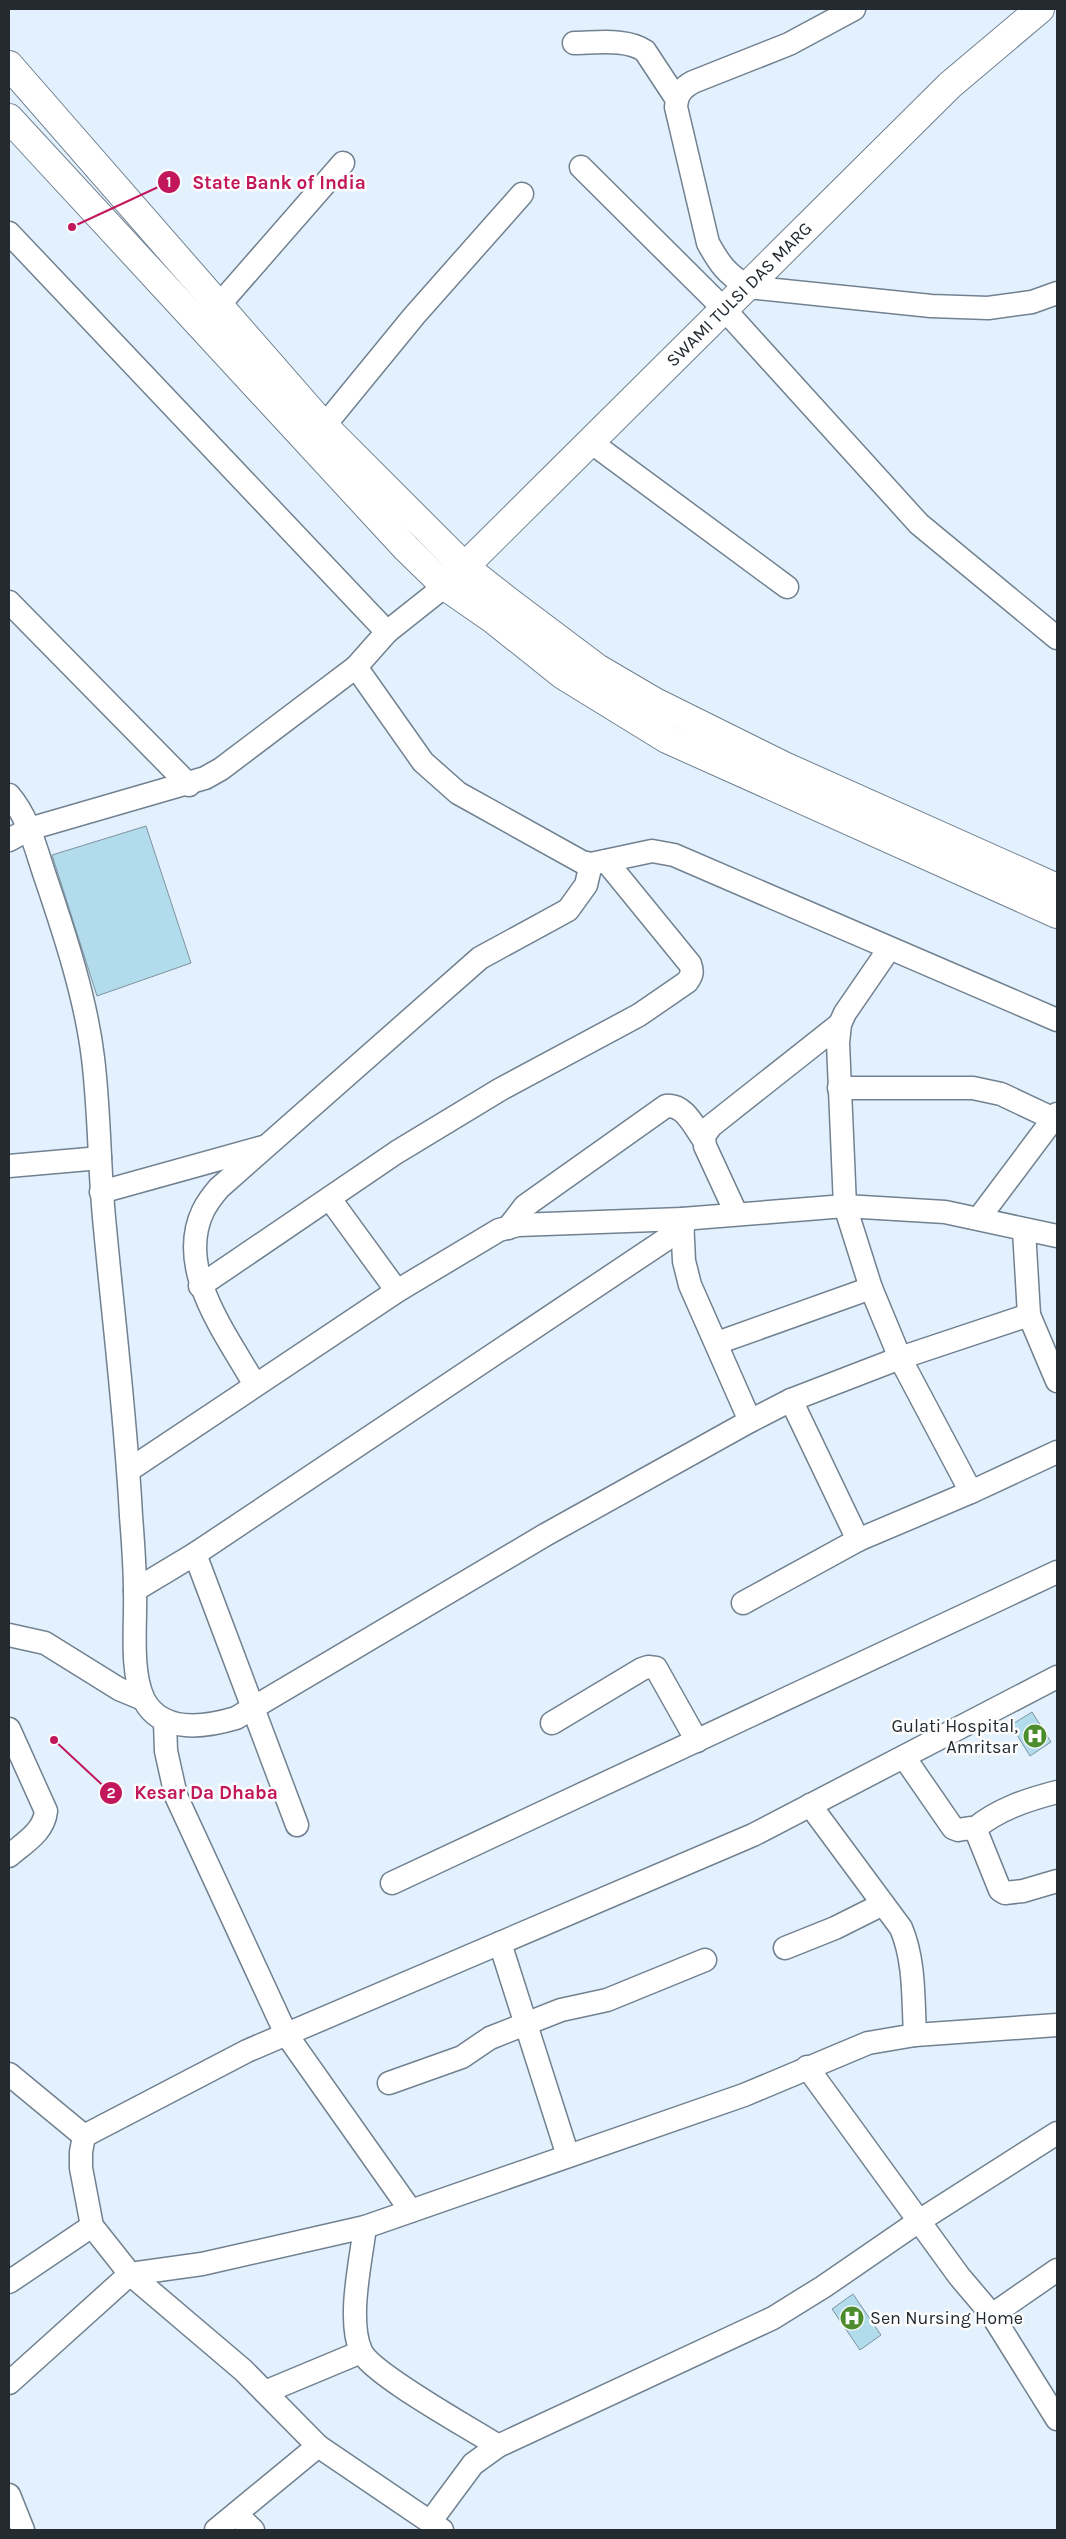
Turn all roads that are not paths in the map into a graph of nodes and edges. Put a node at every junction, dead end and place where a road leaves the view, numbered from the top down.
1 (854, 9) edge
2 (1040, 9) edge
3 (574, 43) dead end
4 (9, 64) edge
5 (676, 98) junction
6 (9, 118) edge
7 (344, 163) dead end
8 (581, 167) dead end
9 (522, 194) dead end
10 (9, 233) edge
11 (748, 287) junction
12 (1057, 293) edge
13 (219, 305) junction
14 (725, 310) junction
15 (324, 426) junction
16 (592, 443) junction
17 (466, 568) junction
18 (445, 586) junction
19 (787, 587) dead end
20 (9, 602) edge
21 (387, 632) junction
22 (1057, 638) edge
23 (356, 667) junction
24 (189, 785) junction
25 (9, 795) edge
26 (29, 829) junction
27 (9, 840) edge
28 (599, 863) junction
29 (1057, 888) edge
30 (1057, 914) edge
31 (889, 949) junction
32 (1057, 1020) edge
33 (840, 1024) junction
34 (839, 1088) junction
35 (1056, 1116) edge
36 (704, 1140) junction
37 (269, 1145) junction
38 (100, 1158) junction
39 (9, 1166) edge
40 (101, 1192) junction
41 (330, 1198) junction
42 (845, 1206) junction
43 (736, 1213) junction
44 (979, 1218) junction
45 (682, 1224) junction
46 (508, 1228) junction
47 (1024, 1230) junction
48 (1057, 1236) edge
49 (200, 1286) junction
50 (871, 1288) junction
51 (396, 1291) junction
52 (1029, 1315) junction
53 (717, 1343) junction
54 (900, 1358) junction
55 (1057, 1381) edge
56 (255, 1385) junction
57 (791, 1400) junction
58 (750, 1421) junction
59 (1057, 1452) edge
60 (129, 1470) junction
61 (971, 1492) junction
62 (858, 1540) junction
63 (195, 1554) junction
64 (1057, 1572) edge
65 (135, 1590) junction
66 (743, 1603) dead end
67 (9, 1635) edge
68 (1057, 1677) edge
69 (144, 1699) junction
70 (253, 1710) junction
71 (165, 1722) junction
72 (552, 1723) dead end
73 (9, 1729) edge
74 (696, 1741) junction
75 (904, 1757) junction
76 (1057, 1792) edge
77 (810, 1805) junction
78 (297, 1825) dead end
79 (974, 1829) junction
80 (9, 1856) edge
81 (1057, 1881) edge
82 (392, 1883) dead end
83 (883, 1904) junction
84 (500, 1943) junction
85 (785, 1948) dead end
86 (704, 1960) dead end
87 (526, 2026) junction
88 (1057, 2026) edge
89 (286, 2034) junction
90 (915, 2035) junction
91 (807, 2068) junction
92 (9, 2074) edge
93 (389, 2083) dead end
94 (1057, 2133) edge
95 (84, 2136) junction
96 (568, 2156) junction
97 (411, 2211) junction
98 (919, 2221) junction
99 (92, 2226) junction
100 (364, 2226) junction
101 (1057, 2270) edge
102 (130, 2274) junction
103 (9, 2282) edge
104 (992, 2315) junction
105 (361, 2352) junction
106 (9, 2383) edge
107 (265, 2392) junction
108 (1057, 2419) edge
109 (318, 2446) junction
110 (498, 2446) junction
111 (9, 2495) edge
112 (236, 2514) junction
113 (436, 2526) edge
114 (23, 2530) edge
115 (216, 2530) edge
116 (253, 2530) edge

1 - 5 street
2 - 11 main road, SWAMI TULSI DAS MARG
3 - 5 street
4 - 13 main road
5 - 11 street
6 - 18 main road
7 - 13 street
8 - 14 street
9 - 15 street
10 - 21 street
11 - 12 street
11 - 14 main road, SWAMI TULSI DAS MARG
13 - 15 main road
14 - 16 main road, SWAMI TULSI DAS MARG
14 - 22 street
15 - 17 main road
16 - 17 main road, SWAMI TULSI DAS MARG
16 - 19 street
17 - 18 main road, SWAMI TULSI DAS MARG
17 - 29 main road
18 - 21 street
18 - 30 main road
20 - 24 street
21 - 23 street
23 - 24 street
23 - 28 street
24 - 26 street
25 - 26 street
26 - 27 street
26 - 38 street
28 - 31 street
28 - 37 street
28 - 41 street
31 - 32 street
31 - 33 street
33 - 34 street
33 - 36 street
34 - 35 street
34 - 42 street
35 - 44 street
36 - 43 street
36 - 46 street
37 - 40 street
37 - 49 street
38 - 39 street
38 - 40 street
40 - 60 street
41 - 49 street
41 - 51 street
42 - 43 street
42 - 44 street
42 - 50 street
43 - 45 street
44 - 47 street
45 - 46 street
45 - 53 street
45 - 63 street
46 - 51 street
47 - 48 street
47 - 52 street
49 - 56 street
50 - 53 street
50 - 54 street
51 - 56 street
52 - 54 street
52 - 55 street
53 - 58 street
54 - 57 street
54 - 61 street
56 - 60 street
57 - 58 street
57 - 62 street
58 - 70 street
59 - 61 street
60 - 65 street
61 - 62 street
62 - 66 street
63 - 65 street
63 - 70 street
64 - 74 street
65 - 69 street
67 - 69 street
68 - 75 street
69 - 71 street
70 - 71 street
70 - 78 street
71 - 89 street
72 - 74 street
73 - 80 street
74 - 82 street
75 - 77 street
75 - 79 street
76 - 79 street
77 - 83 street
77 - 84 street
79 - 81 street
83 - 85 street
83 - 90 street
84 - 87 street
84 - 89 street
86 - 87 street
87 - 93 street
87 - 96 street
88 - 90 street
89 - 95 street
89 - 97 street
90 - 91 street
91 - 96 street
91 - 98 street
92 - 95 street
94 - 98 street
95 - 99 street
96 - 97 street
97 - 100 street
98 - 104 street
98 - 110 street
99 - 102 street
99 - 103 street
100 - 102 street
100 - 105 street
101 - 104 street
102 - 106 street
102 - 107 street
104 - 108 street
105 - 107 street
105 - 110 street
107 - 109 street
109 - 112 street
109 - 113 street
110 - 113 street
111 - 114 street
112 - 115 street
112 - 116 street

